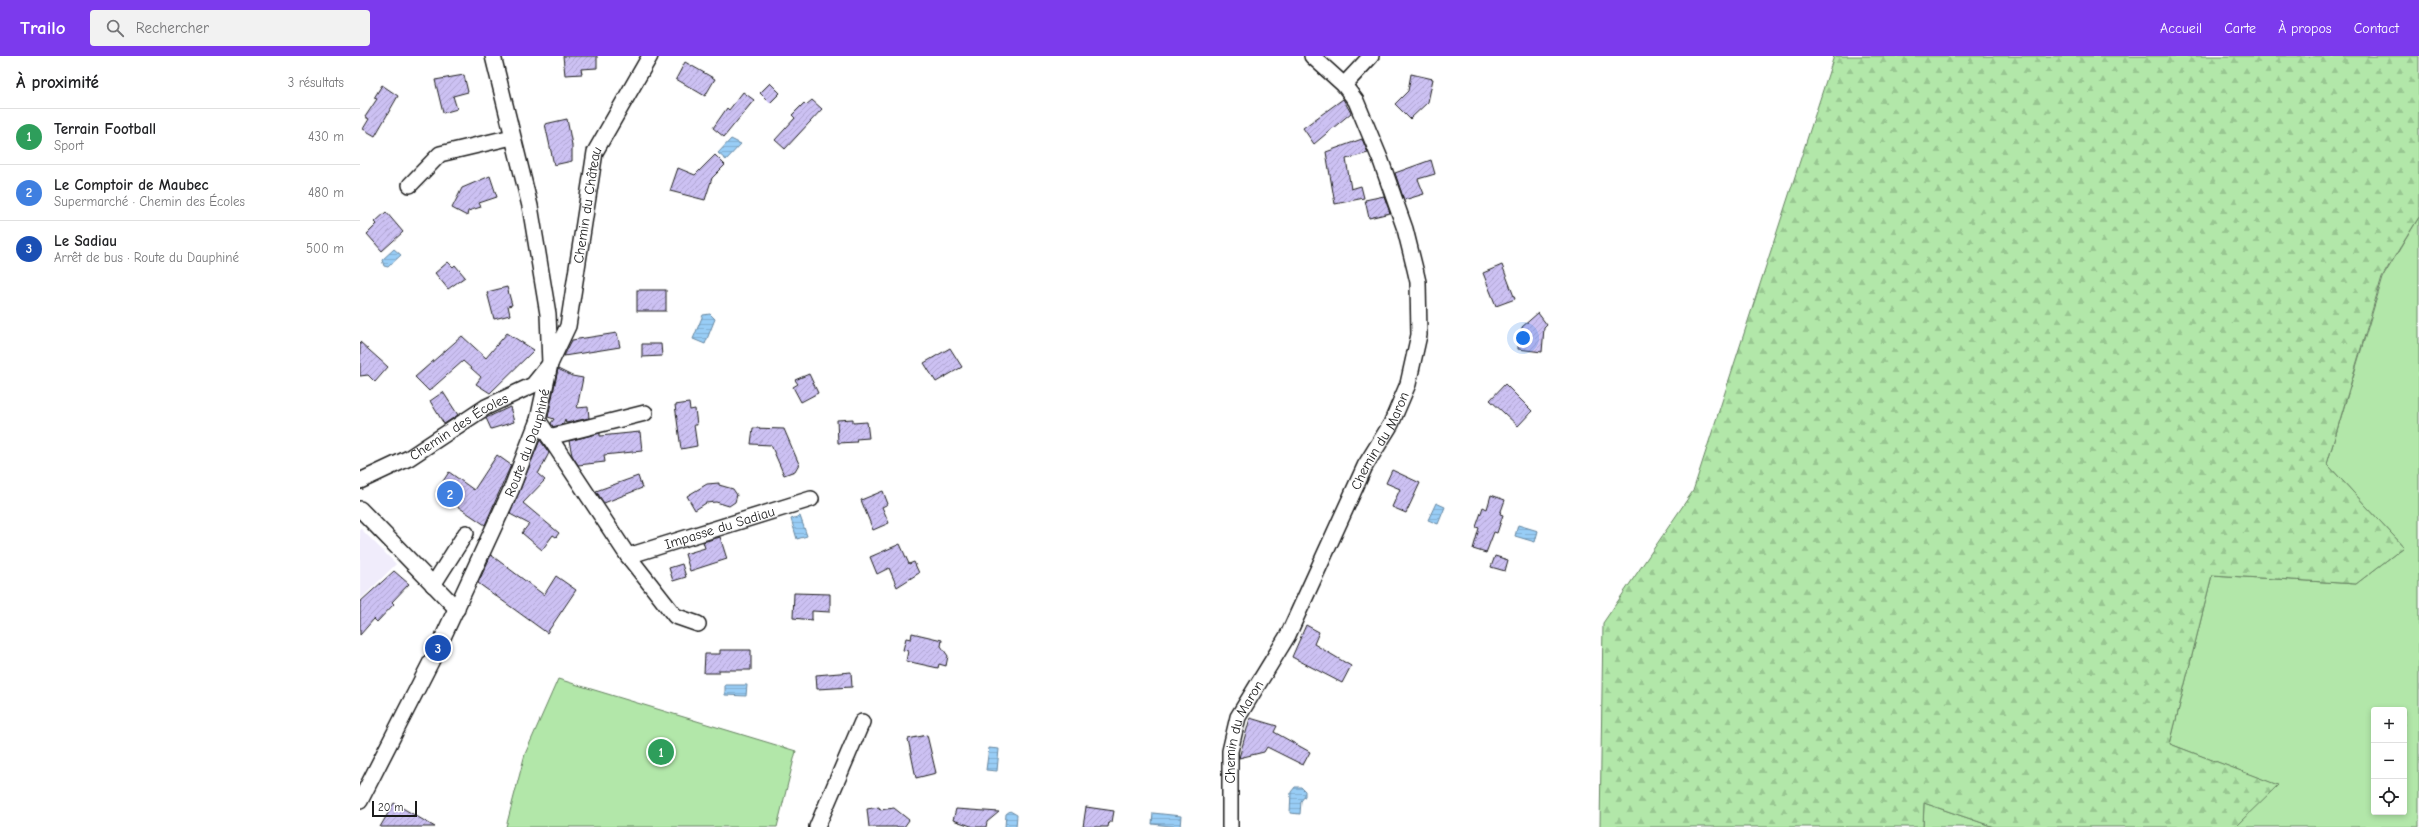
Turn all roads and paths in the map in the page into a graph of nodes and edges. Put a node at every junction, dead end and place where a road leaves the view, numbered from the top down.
1 (493, 56) edge
2 (650, 56) edge
3 (1312, 56) edge
4 (1371, 56) edge
5 (1344, 86) junction
6 (512, 137) junction
7 (410, 185) dead end
8 (550, 364) junction
9 (644, 413) dead end
10 (538, 420) junction
11 (549, 438) junction
12 (360, 480) edge
13 (811, 499) dead end
14 (360, 509) edge
15 (466, 533) dead end
16 (628, 556) junction
17 (433, 585) junction
18 (457, 609) junction
19 (698, 624) dead end
20 (862, 722) dead end
21 (360, 801) edge
22 (817, 827) edge
23 (1230, 827) edge

1 - 6 street, Route du Dauphiné
2 - 8 street, Chemin du Château
3 - 5 street, Chemin du Maron
4 - 5 street
5 - 23 street, Chemin du Maron
6 - 7 street
6 - 8 street, Route du Dauphiné
8 - 10 street, Route du Dauphiné
8 - 12 street, Chemin des Écoles
9 - 11 street
10 - 11 street
10 - 18 street, Route du Dauphiné
11 - 16 street
13 - 16 street, Impasse du Sadiau
14 - 17 street
15 - 17 street
16 - 19 street
17 - 18 street
18 - 21 street, Route du Dauphiné
20 - 22 street

